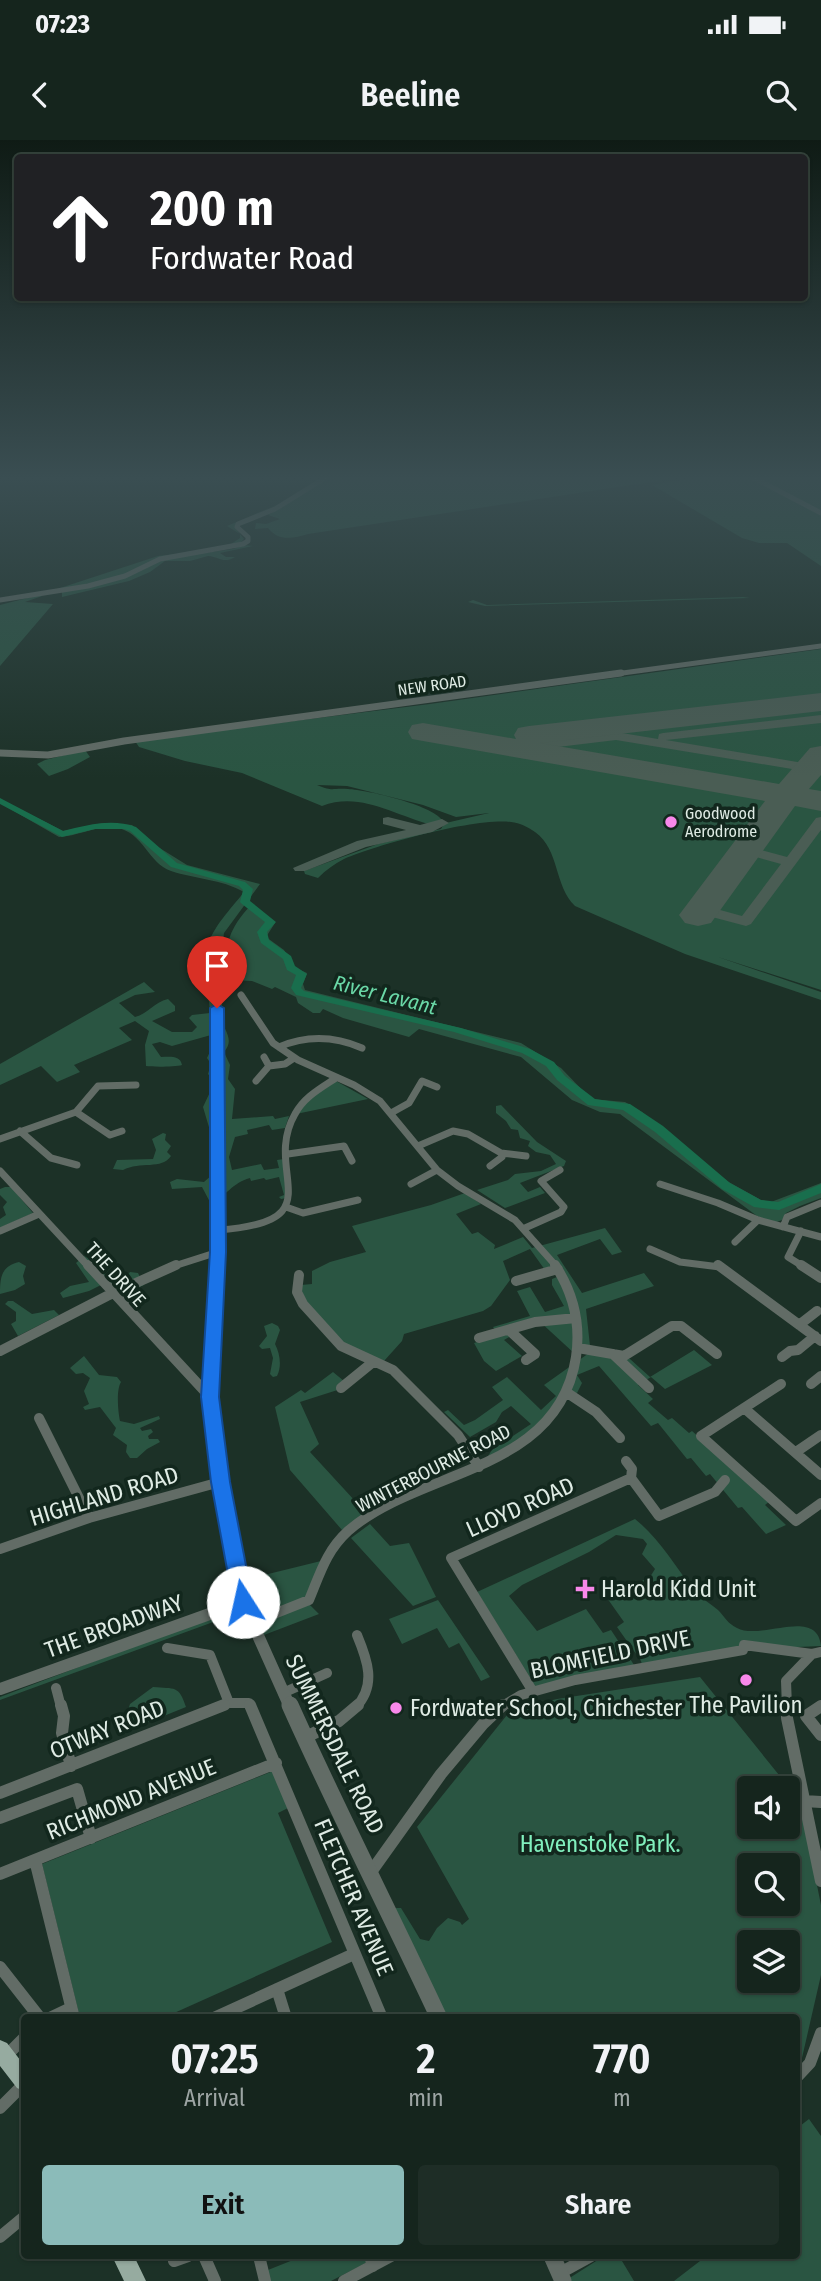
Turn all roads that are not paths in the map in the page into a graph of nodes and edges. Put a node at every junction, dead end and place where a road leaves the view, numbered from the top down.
1 (118, 578) edge
2 (0, 600) edge
3 (821, 646) edge
4 (0, 753) edge
5 (220, 978) dead end
6 (241, 995) dead end
7 (279, 1047) junction
8 (356, 1048) dead end
9 (264, 1057) dead end
10 (294, 1058) junction
11 (269, 1066) junction
12 (419, 1072) dead end
13 (336, 1078) junction
14 (257, 1081) dead end
15 (422, 1082) junction
16 (136, 1085) dead end
17 (438, 1087) dead end
18 (76, 1112) junction
19 (391, 1113) junction
20 (20, 1131) junction
21 (122, 1131) dead end
22 (0, 1139) edge
23 (418, 1146) junction
24 (501, 1153) junction
25 (288, 1154) junction
26 (526, 1156) dead end
27 (352, 1161) dead end
28 (77, 1165) dead end
29 (490, 1166) dead end
30 (437, 1170) junction
31 (559, 1170) dead end
32 (2, 1176) edge
33 (414, 1180) dead end
34 (660, 1184) dead end
35 (358, 1199) dead end
36 (821, 1203) edge
37 (286, 1207) junction
38 (39, 1214) junction
39 (758, 1220) junction
40 (783, 1227) junction
41 (525, 1228) junction
42 (218, 1230) junction
43 (0, 1231) edge
44 (801, 1231) junction
45 (821, 1237) edge
46 (735, 1242) dead end
47 (650, 1249) dead end
48 (218, 1252) junction
49 (558, 1269) junction
50 (299, 1275) dead end
51 (821, 1278) edge
52 (516, 1281) dead end
53 (113, 1294) junction
54 (817, 1311) dead end
55 (576, 1318) junction
56 (799, 1325) junction
57 (509, 1330) junction
58 (479, 1338) dead end
59 (818, 1339) edge
60 (578, 1348) junction
61 (0, 1351) edge
62 (613, 1354) junction
63 (717, 1354) dead end
64 (782, 1357) dead end
65 (526, 1360) dead end
66 (373, 1362) junction
67 (821, 1376) edge
68 (781, 1384) dead end
69 (811, 1384) dead end
70 (341, 1388) dead end
71 (649, 1388) dead end
72 (566, 1392) junction
73 (210, 1397) junction
74 (744, 1408) junction
75 (38, 1422) dead end
76 (821, 1435) edge
77 (620, 1437) dead end
78 (796, 1452) junction
79 (626, 1461) dead end
80 (480, 1467) junction
81 (738, 1469) junction
82 (821, 1475) edge
83 (631, 1478) junction
84 (220, 1482) junction
85 (821, 1503) edge
86 (89, 1518) junction
87 (0, 1549) edge
88 (243, 1602) junction
89 (251, 1623) junction
90 (357, 1634) dead end
91 (167, 1648) dead end
92 (816, 1653) edge
93 (327, 1673) dead end
94 (56, 1688) dead end
95 (0, 1689) edge
96 (532, 1690) junction
97 (283, 1693) junction
98 (229, 1703) junction
99 (821, 1706) edge
100 (821, 1735) edge
101 (304, 1738) junction
102 (276, 1763) junction
103 (71, 1766) junction
104 (0, 1793) edge
105 (804, 1801) junction
106 (821, 1802) edge
107 (0, 1818) edge
108 (91, 1838) junction
109 (35, 1860) junction
110 (371, 1872) junction
111 (0, 1874) edge
112 (821, 1881) edge
113 (354, 1954) junction
114 (0, 1967) edge
115 (277, 1989) junction
116 (73, 2013) edge
117 (37, 2014) edge
118 (223, 2014) edge
119 (285, 2014) edge
120 (379, 2014) edge
121 (437, 2014) edge
122 (821, 2033) edge
123 (21, 2040) edge
124 (3, 2053) edge
125 (800, 2074) edge
126 (21, 2078) edge
127 (21, 2085) edge
128 (0, 2108) edge
129 (21, 2219) edge
130 (0, 2236) edge
131 (124, 2259) edge
132 (180, 2259) edge
133 (205, 2259) edge
134 (260, 2259) edge
135 (585, 2259) edge
136 (174, 2261) dead end
137 (371, 2261) edge
138 (558, 2270) edge
139 (135, 2281) edge
140 (215, 2281) edge
141 (265, 2281) edge
142 (344, 2281) edge

1 - 2 street
3 - 4 street, NEW ROAD
5 - 42 street
6 - 7 street
7 - 8 street
7 - 10 street
9 - 11 street
10 - 11 street
10 - 13 street
11 - 14 street
12 - 15 street
13 - 19 street
13 - 25 street
15 - 17 street
15 - 19 street
16 - 18 street
18 - 20 street
18 - 21 street
19 - 23 street
20 - 22 street
20 - 28 street
23 - 24 street
23 - 30 street
24 - 26 street
24 - 29 street
25 - 27 street
25 - 37 street
30 - 33 street
30 - 41 street
31 - 41 street
32 - 38 street, THE DRIVE
34 - 39 street
35 - 37 street
36 - 40 street
37 - 42 street
38 - 43 street
38 - 53 street, THE DRIVE
39 - 40 street
39 - 46 street
40 - 44 street
41 - 49 street
42 - 48 street
44 - 45 street
44 - 51 street
47 - 56 street
48 - 53 street
48 - 73 street
49 - 52 street
49 - 55 street, WINTERBOURNE ROAD
50 - 66 street
53 - 61 street
53 - 73 street, THE DRIVE
54 - 56 street
55 - 57 street
55 - 60 street, WINTERBOURNE ROAD
56 - 59 street
57 - 58 street
57 - 65 street
59 - 64 street
60 - 62 street
60 - 72 street, WINTERBOURNE ROAD
62 - 63 street
62 - 71 street
66 - 70 street
66 - 80 street
67 - 69 street
68 - 74 street
72 - 77 street
72 - 80 street, WINTERBOURNE ROAD
73 - 84 street, SUMMERSDALE ROAD
74 - 78 street
74 - 81 street
75 - 86 street
76 - 78 street
78 - 82 street
79 - 83 street
80 - 89 street, WINTERBOURNE ROAD
81 - 83 street
81 - 85 street
83 - 96 street, LLOYD ROAD
84 - 86 street, HIGHLAND ROAD
84 - 88 street, SUMMERSDALE ROAD
86 - 87 street, HIGHLAND ROAD
88 - 89 street, SUMMERSDALE ROAD
88 - 95 street, THE BROADWAY
89 - 97 street, SUMMERSDALE ROAD
90 - 101 street
91 - 98 street
92 - 96 street, BLOMFIELD DRIVE
92 - 105 street
93 - 97 street
94 - 103 street
96 - 110 street, BLOMFIELD DRIVE
97 - 101 street, SUMMERSDALE ROAD
98 - 102 street, FLETCHER AVENUE
98 - 103 street, OTWAY ROAD
99 - 100 street
101 - 110 street, SUMMERSDALE ROAD
102 - 108 street, RICHMOND AVENUE
102 - 113 street, FLETCHER AVENUE
103 - 104 street, OTWAY ROAD
105 - 106 street
105 - 112 street
107 - 108 street
108 - 109 street, RICHMOND AVENUE
109 - 111 street, RICHMOND AVENUE
109 - 116 street
110 - 121 street, SUMMERSDALE ROAD
113 - 115 street
113 - 120 street, FLETCHER AVENUE
114 - 117 street
115 - 118 street
115 - 119 street
122 - 125 street
123 - 124 street
124 - 126 main road
127 - 128 street
129 - 130 street
131 - 139 main road
132 - 136 street
133 - 140 street
134 - 141 street
135 - 138 street
137 - 142 street

